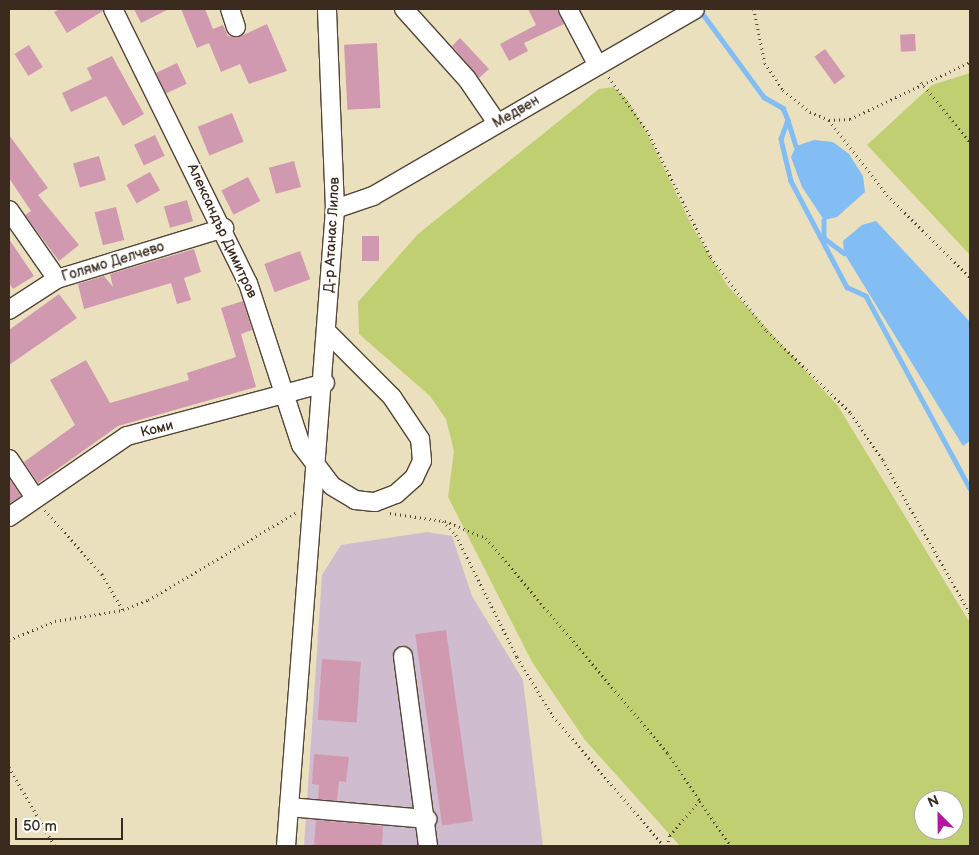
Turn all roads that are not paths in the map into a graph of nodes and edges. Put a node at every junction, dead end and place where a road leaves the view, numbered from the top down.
1 (113, 9) edge
2 (230, 9) edge
3 (327, 9) edge
4 (404, 9) edge
5 (568, 9) edge
6 (695, 9) edge
7 (236, 27) dead end
8 (597, 64) junction
9 (497, 123) junction
10 (335, 209) junction
11 (9, 210) edge
12 (224, 228) junction
13 (57, 278) junction
14 (9, 310) edge
15 (327, 332) junction
16 (325, 383) junction
17 (286, 395) junction
18 (9, 459) edge
19 (314, 460) junction
20 (35, 498) junction
21 (9, 517) edge
22 (404, 656) dead end
23 (289, 807) junction
24 (427, 819) junction
25 (286, 846) edge
26 (428, 846) edge

1 - 12 street, Александър Димитров
2 - 7 street
3 - 10 street, Д-р Атанас Лилов
4 - 9 street
5 - 8 street
6 - 8 street, Медвен
8 - 9 street, Медвен
9 - 10 street, Медвен
10 - 15 street, Д-р Атанас Лилов
11 - 13 street
12 - 13 street, Голямо Делчево
12 - 17 street, Александър Димитров
13 - 14 street, Голямо Делчево
15 - 16 street, Д-р Атанас Лилов
15 - 19 street, Александър Димитров
16 - 17 street, Коми
16 - 19 street, Д-р Атанас Лилов
17 - 19 street, Александър Димитров
17 - 20 street, Коми
18 - 20 street
19 - 23 street, Д-р Атанас Лилов
20 - 21 street, Коми
22 - 24 street
23 - 24 street
23 - 25 street, Д-р Атанас Лилов
24 - 26 street

